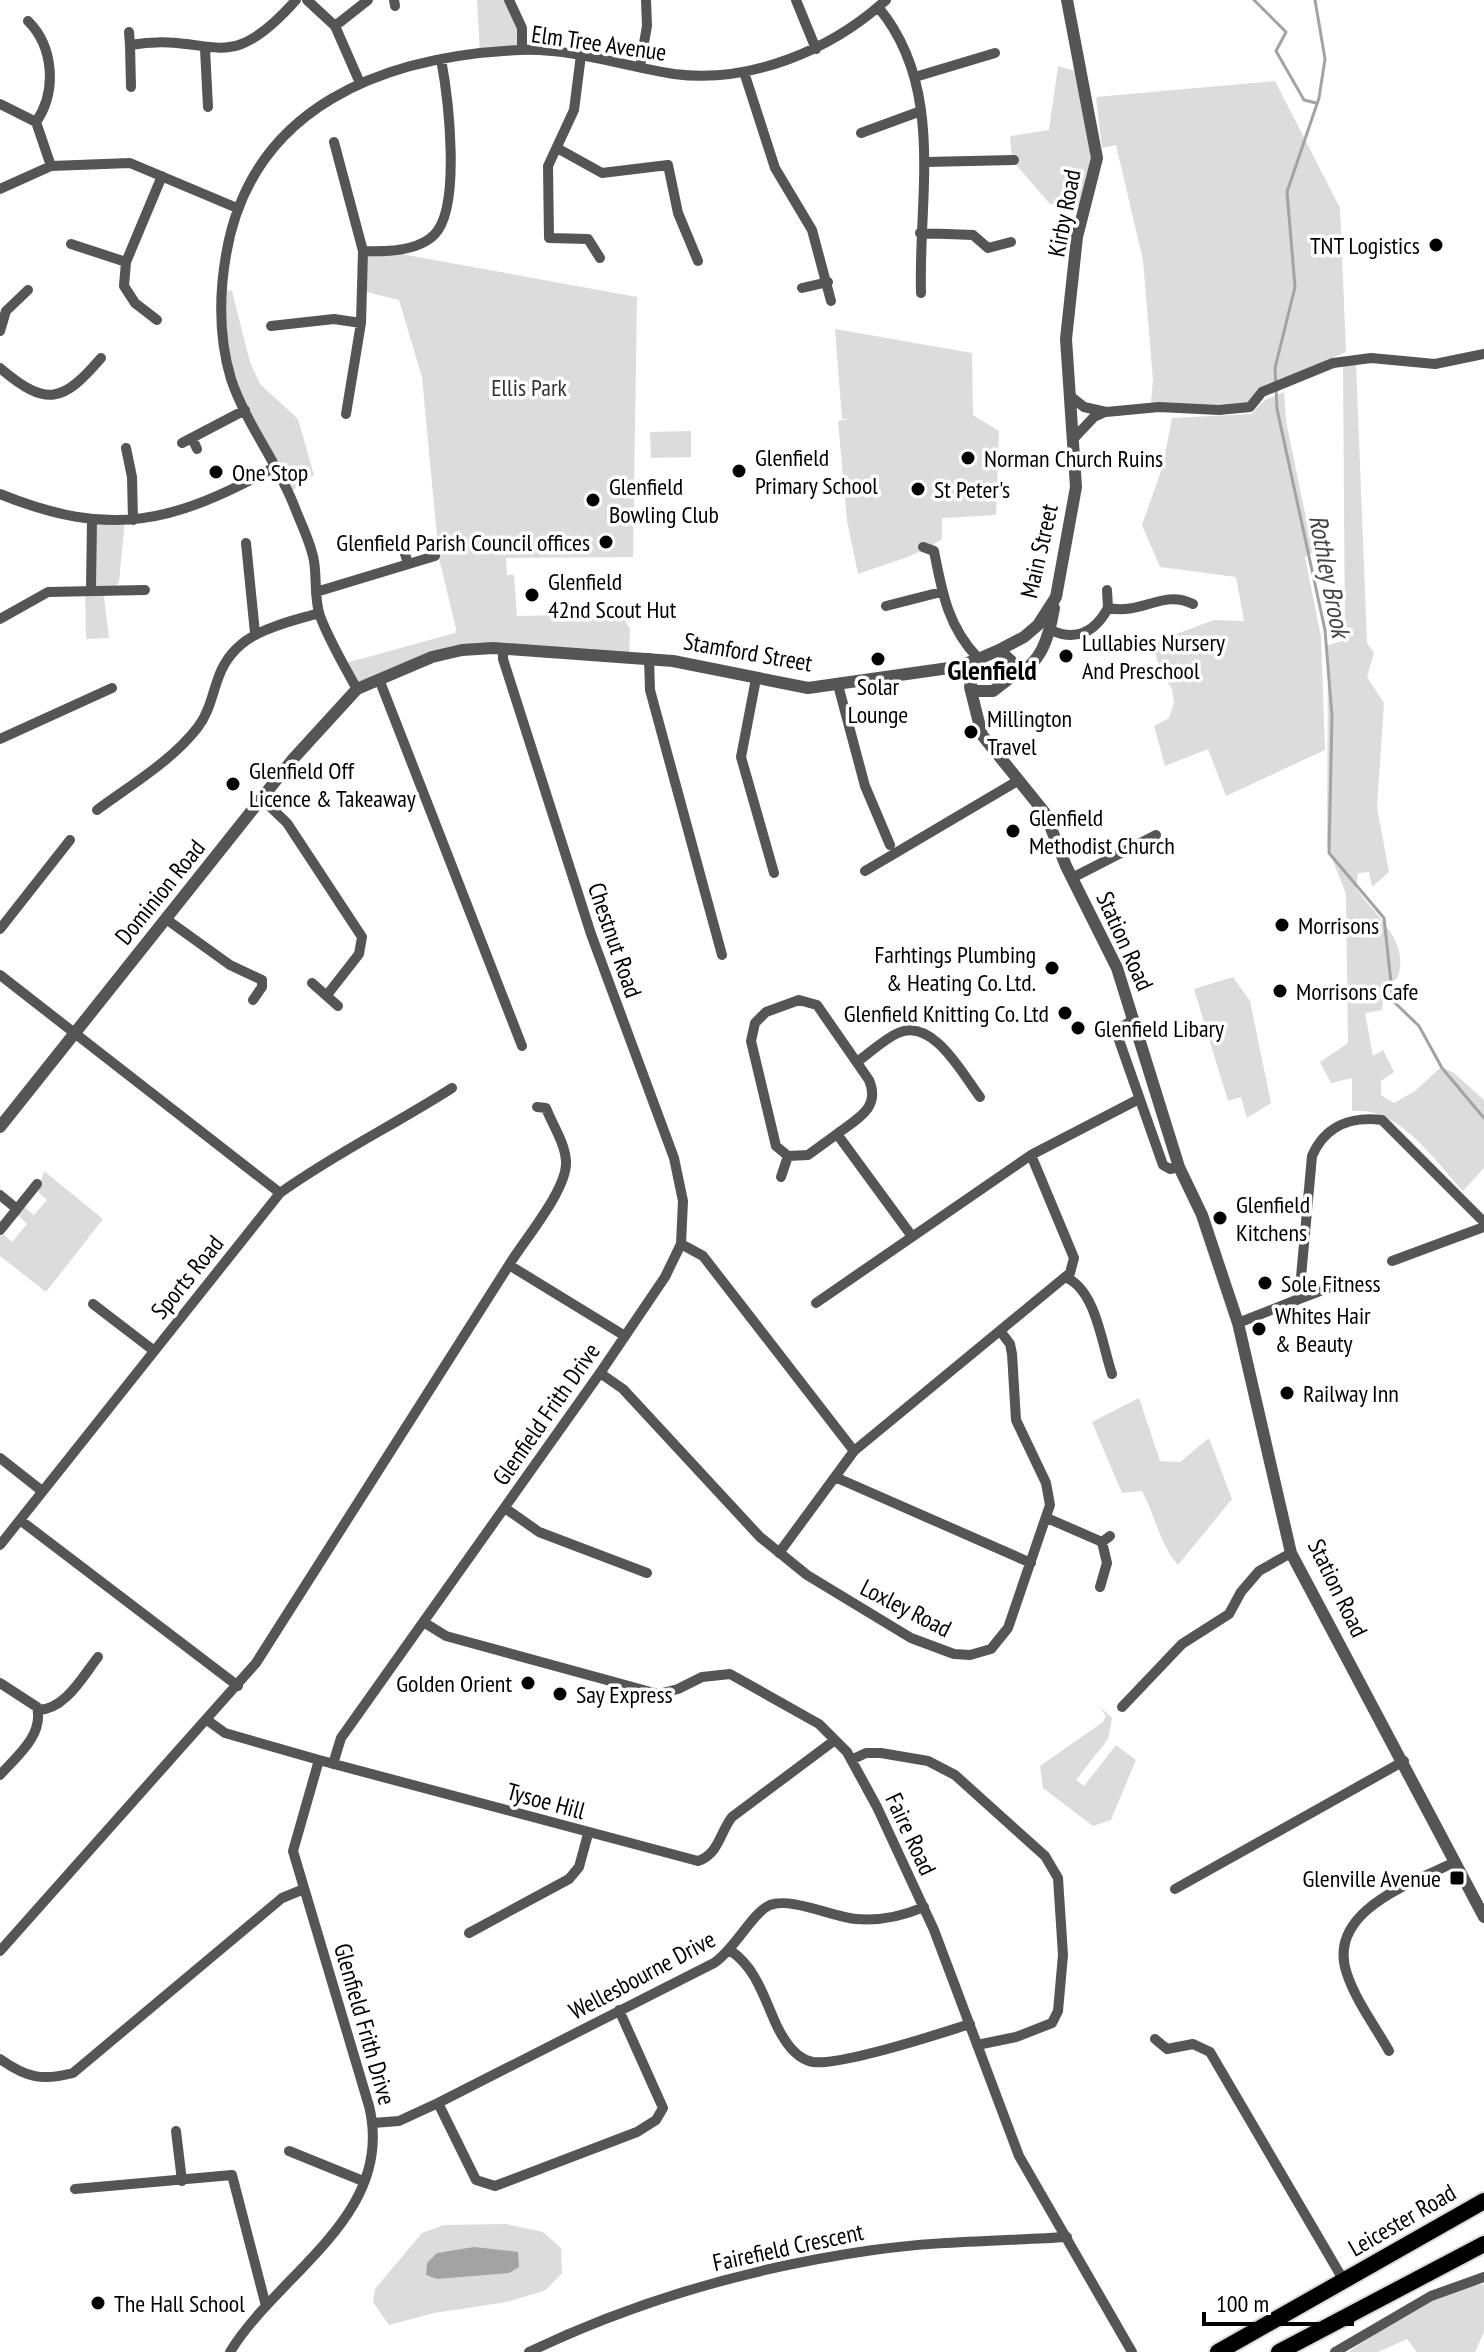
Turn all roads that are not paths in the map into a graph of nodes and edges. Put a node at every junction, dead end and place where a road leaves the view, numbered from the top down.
1 (296, 0) edge
2 (307, 0) edge
3 (368, 0) edge
4 (509, 0) edge
5 (646, 0) edge
6 (796, 0) edge
7 (1067, 0) edge
8 (882, 4) edge
9 (28, 21) dead end
10 (335, 26) junction
11 (129, 32) dead end
12 (130, 45) junction
13 (205, 49) junction
14 (816, 49) junction
15 (522, 50) junction
16 (995, 53) dead end
17 (581, 55) junction
18 (441, 59) junction
19 (640, 66) junction
20 (744, 72) junction
21 (915, 77) junction
22 (360, 83) junction
23 (131, 87) dead end
24 (0, 104) edge
25 (208, 107) dead end
26 (921, 111) junction
27 (36, 122) junction
28 (861, 133) dead end
29 (334, 142) dead end
30 (557, 148) junction
31 (1014, 160) dead end
32 (926, 162) junction
33 (51, 166) junction
34 (162, 176) junction
35 (0, 189) edge
36 (237, 208) junction
37 (920, 233) junction
38 (1011, 242) dead end
39 (71, 244) dead end
40 (363, 251) junction
41 (600, 258) dead end
42 (698, 261) dead end
43 (126, 262) junction
44 (828, 282) junction
45 (802, 288) dead end
46 (28, 290) dead end
47 (921, 293) dead end
48 (831, 301) dead end
49 (157, 320) dead end
50 (361, 323) junction
51 (271, 326) dead end
52 (0, 331) edge
53 (1484, 354) edge
54 (101, 358) dead end
55 (0, 368) edge
56 (1070, 396) junction
57 (245, 410) junction
58 (1106, 412) junction
59 (346, 414) dead end
60 (1075, 437) junction
61 (190, 443) dead end
62 (126, 448) dead end
63 (275, 467) junction
64 (0, 494) edge
65 (92, 520) junction
66 (133, 520) junction
67 (246, 543) dead end
68 (402, 545) dead end
69 (923, 547) dead end
70 (435, 556) dead end
71 (408, 563) junction
72 (91, 588) junction
73 (145, 590) dead end
74 (1107, 590) dead end
75 (316, 592) junction
76 (941, 592) junction
77 (1056, 597) junction
78 (1193, 604) dead end
79 (886, 606) dead end
80 (1108, 608) junction
81 (319, 613) junction
82 (0, 619) edge
83 (1051, 630) junction
84 (255, 633) junction
85 (1024, 637) junction
86 (503, 648) junction
87 (999, 650) junction
88 (649, 658) junction
89 (977, 659) junction
90 (945, 668) junction
91 (1010, 678) junction
92 (379, 679) junction
93 (756, 679) junction
94 (838, 685) junction
95 (969, 686) junction
96 (112, 688) dead end
97 (357, 689) junction
98 (985, 694) junction
99 (977, 718) junction
100 (0, 739) edge
101 (1019, 780) junction
102 (262, 799) junction
103 (97, 810) dead end
104 (1156, 835) dead end
105 (70, 840) dead end
106 (890, 845) dead end
107 (865, 871) dead end
108 (774, 873) dead end
109 (1072, 878) junction
110 (166, 919) junction
111 (0, 929) edge
112 (722, 955) dead end
113 (0, 975) edge
114 (312, 983) dead end
115 (327, 995) junction
116 (253, 1000) dead end
117 (338, 1006) dead end
118 (1134, 1019) junction
119 (74, 1034) junction
120 (522, 1046) dead end
121 (857, 1062) junction
122 (452, 1088) dead end
123 (980, 1097) dead end
124 (1139, 1099) junction
125 (537, 1107) dead end
126 (0, 1127) edge
127 (837, 1134) junction
128 (1031, 1155) junction
129 (788, 1156) junction
130 (1179, 1167) junction
131 (780, 1179) dead end
132 (37, 1184) dead end
133 (280, 1193) junction
134 (0, 1195) edge
135 (17, 1209) junction
136 (1484, 1225) edge
137 (0, 1230) edge
138 (911, 1235) junction
139 (681, 1244) junction
140 (1392, 1261) dead end
141 (509, 1265) junction
142 (1067, 1278) junction
143 (1341, 1283) dead end
144 (1299, 1299) junction
145 (816, 1303) dead end
146 (93, 1304) dead end
147 (1238, 1323) junction
148 (1001, 1332) junction
149 (625, 1336) junction
150 (153, 1350) junction
151 (600, 1373) junction
152 (1112, 1374) dead end
153 (854, 1451) junction
154 (0, 1458) edge
155 (835, 1477) junction
156 (42, 1491) junction
157 (505, 1508) junction
158 (1047, 1518) junction
159 (20, 1520) junction
160 (0, 1545) edge
161 (779, 1553) junction
162 (1291, 1553) junction
163 (1031, 1563) junction
164 (647, 1573) dead end
165 (1100, 1587) dead end
166 (425, 1623) junction
167 (98, 1657) dead end
168 (0, 1683) edge
169 (238, 1686) junction
170 (1122, 1707) dead end
171 (38, 1710) junction
172 (207, 1720) junction
173 (835, 1740) junction
174 (319, 1760) junction
175 (851, 1760) junction
176 (1404, 1761) junction
177 (333, 1764) junction
178 (0, 1775) edge
179 (588, 1834) junction
180 (1455, 1862) junction
181 (304, 1889) junction
182 (1175, 1889) dead end
183 (924, 1907) junction
184 (1482, 1910) edge
185 (469, 1933) dead end
186 (0, 1951) edge
187 (731, 1951) junction
188 (619, 2010) junction
189 (970, 2024) junction
190 (1155, 2039) dead end
191 (977, 2045) junction
192 (1389, 2051) dead end
193 (1, 2062) edge
194 (438, 2103) junction
195 (373, 2123) junction
196 (176, 2131) dead end
197 (289, 2151) dead end
198 (182, 2181) junction
199 (363, 2181) junction
200 (75, 2189) dead end
201 (1484, 2201) edge
202 (1067, 2237) junction
203 (1484, 2244) edge
204 (1484, 2277) edge
205 (1344, 2281) junction
206 (266, 2306) junction
207 (230, 2352) edge
208 (529, 2352) edge
209 (1132, 2352) edge
210 (1218, 2352) edge
211 (1279, 2352) edge
212 (1335, 2352) edge

1 - 13 street
2 - 10 street
3 - 10 street
4 - 15 street
5 - 19 street
6 - 14 street
7 - 56 street, Kirby Road
8 - 14 street, Elm Tree Avenue
8 - 21 street
9 - 27 street
10 - 22 street
11 - 12 street
12 - 13 street
12 - 23 street
13 - 25 street
14 - 20 street, Elm Tree Avenue
15 - 17 street, Elm Tree Avenue
15 - 18 street, Elm Tree Avenue
16 - 21 street
17 - 19 street, Elm Tree Avenue
17 - 30 street
18 - 22 street, Elm Tree Avenue
18 - 40 street
19 - 20 street, Elm Tree Avenue
20 - 44 street
21 - 26 street
22 - 36 street, Elm Tree Avenue
24 - 27 street
26 - 28 street
26 - 32 street
27 - 33 street
29 - 40 street
30 - 41 street
30 - 42 street
31 - 32 street
32 - 37 street
33 - 34 street
33 - 35 street
34 - 36 street
34 - 43 street
36 - 57 street, Elm Tree Avenue
37 - 38 street
37 - 47 street
39 - 43 street
40 - 50 street
43 - 49 street
44 - 45 street
44 - 48 street
46 - 52 street
50 - 51 street
50 - 59 street
53 - 58 street
54 - 55 street
56 - 58 street
56 - 60 street, Kirby Road
57 - 61 street
57 - 63 street, Elm Tree Avenue
58 - 60 street
60 - 77 street, Main Street
62 - 66 street
63 - 66 street
63 - 75 street, Elm Tree Avenue
64 - 65 street
65 - 66 street
65 - 72 street
67 - 84 street
68 - 71 street
69 - 76 street
70 - 71 street
71 - 75 street
72 - 73 street
72 - 82 street
74 - 80 street
75 - 81 street, Elm Tree Avenue
76 - 79 street
76 - 89 street
77 - 83 street
77 - 85 street, Main Street
78 - 80 street
80 - 83 street
81 - 84 street
81 - 97 street, Elm Tree Avenue
83 - 85 street
83 - 91 street
84 - 103 street
85 - 87 street, Main Street
86 - 88 street, Stamford Street
86 - 92 street, Stamford Street
86 - 139 street, Chestnut Road
87 - 89 street
87 - 91 street
88 - 93 street, Stamford Street
88 - 112 street
89 - 90 street, Stamford Street
89 - 95 street
90 - 94 street, Stamford Street
90 - 95 street
91 - 98 street
92 - 97 street, Stamford Street
92 - 120 street
93 - 94 street, Stamford Street
93 - 108 street
94 - 106 street
95 - 98 street
95 - 99 street, Station Road
96 - 100 street
97 - 102 street, Dominion Road
98 - 99 street
99 - 101 street, Station Road
101 - 107 street
101 - 109 street, Station Road
102 - 110 street, Dominion Road
102 - 115 street
104 - 109 street
105 - 111 street
109 - 118 street, Station Road
110 - 116 street
110 - 119 street, Dominion Road
113 - 119 street
114 - 115 street
115 - 117 street
118 - 124 street, Station Road
118 - 130 street, Station Road
119 - 126 street, Dominion Road
119 - 133 street
121 - 123 street
121 - 127 street
121 - 129 street
122 - 133 street, Sports Road
124 - 128 street
124 - 130 street, Station Road
125 - 141 street
127 - 129 street
127 - 138 street
128 - 138 street
128 - 142 street
129 - 131 street
130 - 147 street, Station Road
132 - 135 street
133 - 150 street, Sports Road
134 - 135 street
135 - 137 street
136 - 140 street
136 - 144 street
138 - 145 street
139 - 149 street, Glenfield Frith Drive
139 - 153 street
141 - 149 street
141 - 169 street
142 - 148 street
142 - 152 street
143 - 144 street
144 - 147 street
146 - 150 street
147 - 162 street, Station Road
148 - 153 street
148 - 158 street, Loxley Road
149 - 151 street, Glenfield Frith Drive
150 - 156 street, Sports Road
151 - 157 street, Glenfield Frith Drive
151 - 161 street, Loxley Road
153 - 155 street
154 - 156 street
155 - 161 street
155 - 163 street
156 - 159 street, Sports Road
157 - 164 street
157 - 166 street, Glenfield Frith Drive
158 - 163 street, Loxley Road
158 - 165 street
159 - 160 street, Sports Road
159 - 169 street
161 - 163 street, Loxley Road
162 - 170 street
162 - 176 street, Station Road
166 - 173 street, Faire Road
166 - 177 street, Glenfield Frith Drive
167 - 171 street
168 - 171 street
169 - 172 street
171 - 178 street
172 - 174 street, Tysoe Hill
172 - 186 street
173 - 175 street, Faire Road
173 - 179 street, Tysoe Hill
174 - 177 street, Tysoe Hill
174 - 181 street, Glenfield Frith Drive
175 - 183 street, Faire Road
175 - 191 street
176 - 180 street, Station Road
176 - 182 street
177 - 179 street, Tysoe Hill
179 - 185 street
180 - 184 street, Station Road
180 - 192 street
181 - 193 street
181 - 195 street, Glenfield Frith Drive
183 - 187 street, Wellesbourne Drive
183 - 189 street, Faire Road
187 - 188 street, Wellesbourne Drive
187 - 189 street
188 - 194 street, Wellesbourne Drive
188 - 194 street
189 - 191 street, Faire Road
190 - 205 street
191 - 202 street, Faire Road
194 - 195 street, Wellesbourne Drive
195 - 199 street, Glenfield Frith Drive
196 - 198 street
197 - 199 street
198 - 200 street
198 - 206 street
199 - 206 street, Glenfield Frith Drive
201 - 205 highway, Leicester Road
202 - 208 street, Fairefield Crescent
202 - 209 street, Faire Road
203 - 211 highway
204 - 212 street
205 - 210 highway, Leicester Road
206 - 207 street, Glenfield Frith Drive

